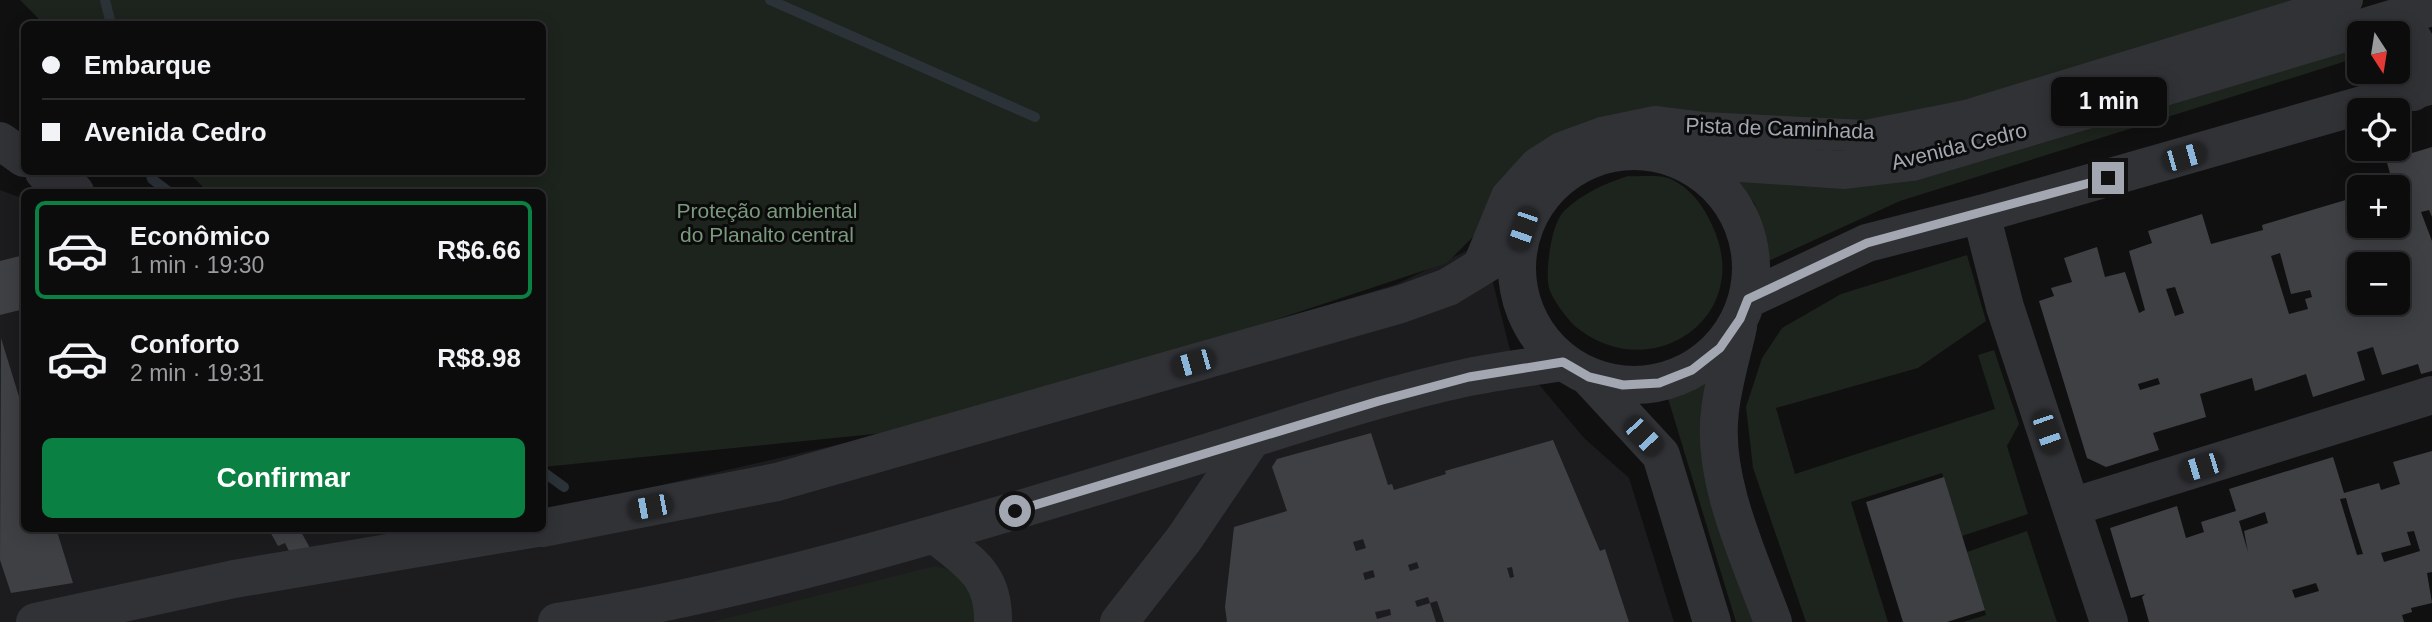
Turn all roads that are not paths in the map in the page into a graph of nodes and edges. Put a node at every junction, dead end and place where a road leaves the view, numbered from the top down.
1 (2347, 0) edge
2 (2416, 13) edge
3 (2423, 89) edge
4 (0, 141) edge
5 (21, 156) edge
6 (1680, 159) junction
7 (49, 175) edge
8 (70, 189) edge
9 (1981, 214) junction
10 (1517, 245) junction
11 (1477, 269) junction
12 (1744, 309) junction
13 (1576, 369) junction
14 (2432, 395) edge
15 (1251, 440) junction
16 (2072, 507) junction
17 (546, 525) edge
18 (508, 532) edge
19 (936, 535) junction
20 (35, 622) edge
21 (557, 622) edge
22 (992, 622) edge
23 (1119, 622) edge
24 (1712, 622) edge
25 (1773, 622) edge
26 (2109, 622) edge

1 - 11 street, Pista de Caminhada
2 - 3 street
2 - 6 street, Avenida Cedro
3 - 9 street
4 - 5 street
6 - 10 street
6 - 12 street
7 - 8 street
9 - 12 street
9 - 16 street
10 - 11 street
10 - 13 street
11 - 17 street
12 - 13 street
12 - 25 street
13 - 15 street
13 - 24 street
14 - 16 street
15 - 19 street
15 - 23 street
16 - 26 street
18 - 20 street
19 - 21 street
19 - 22 street

